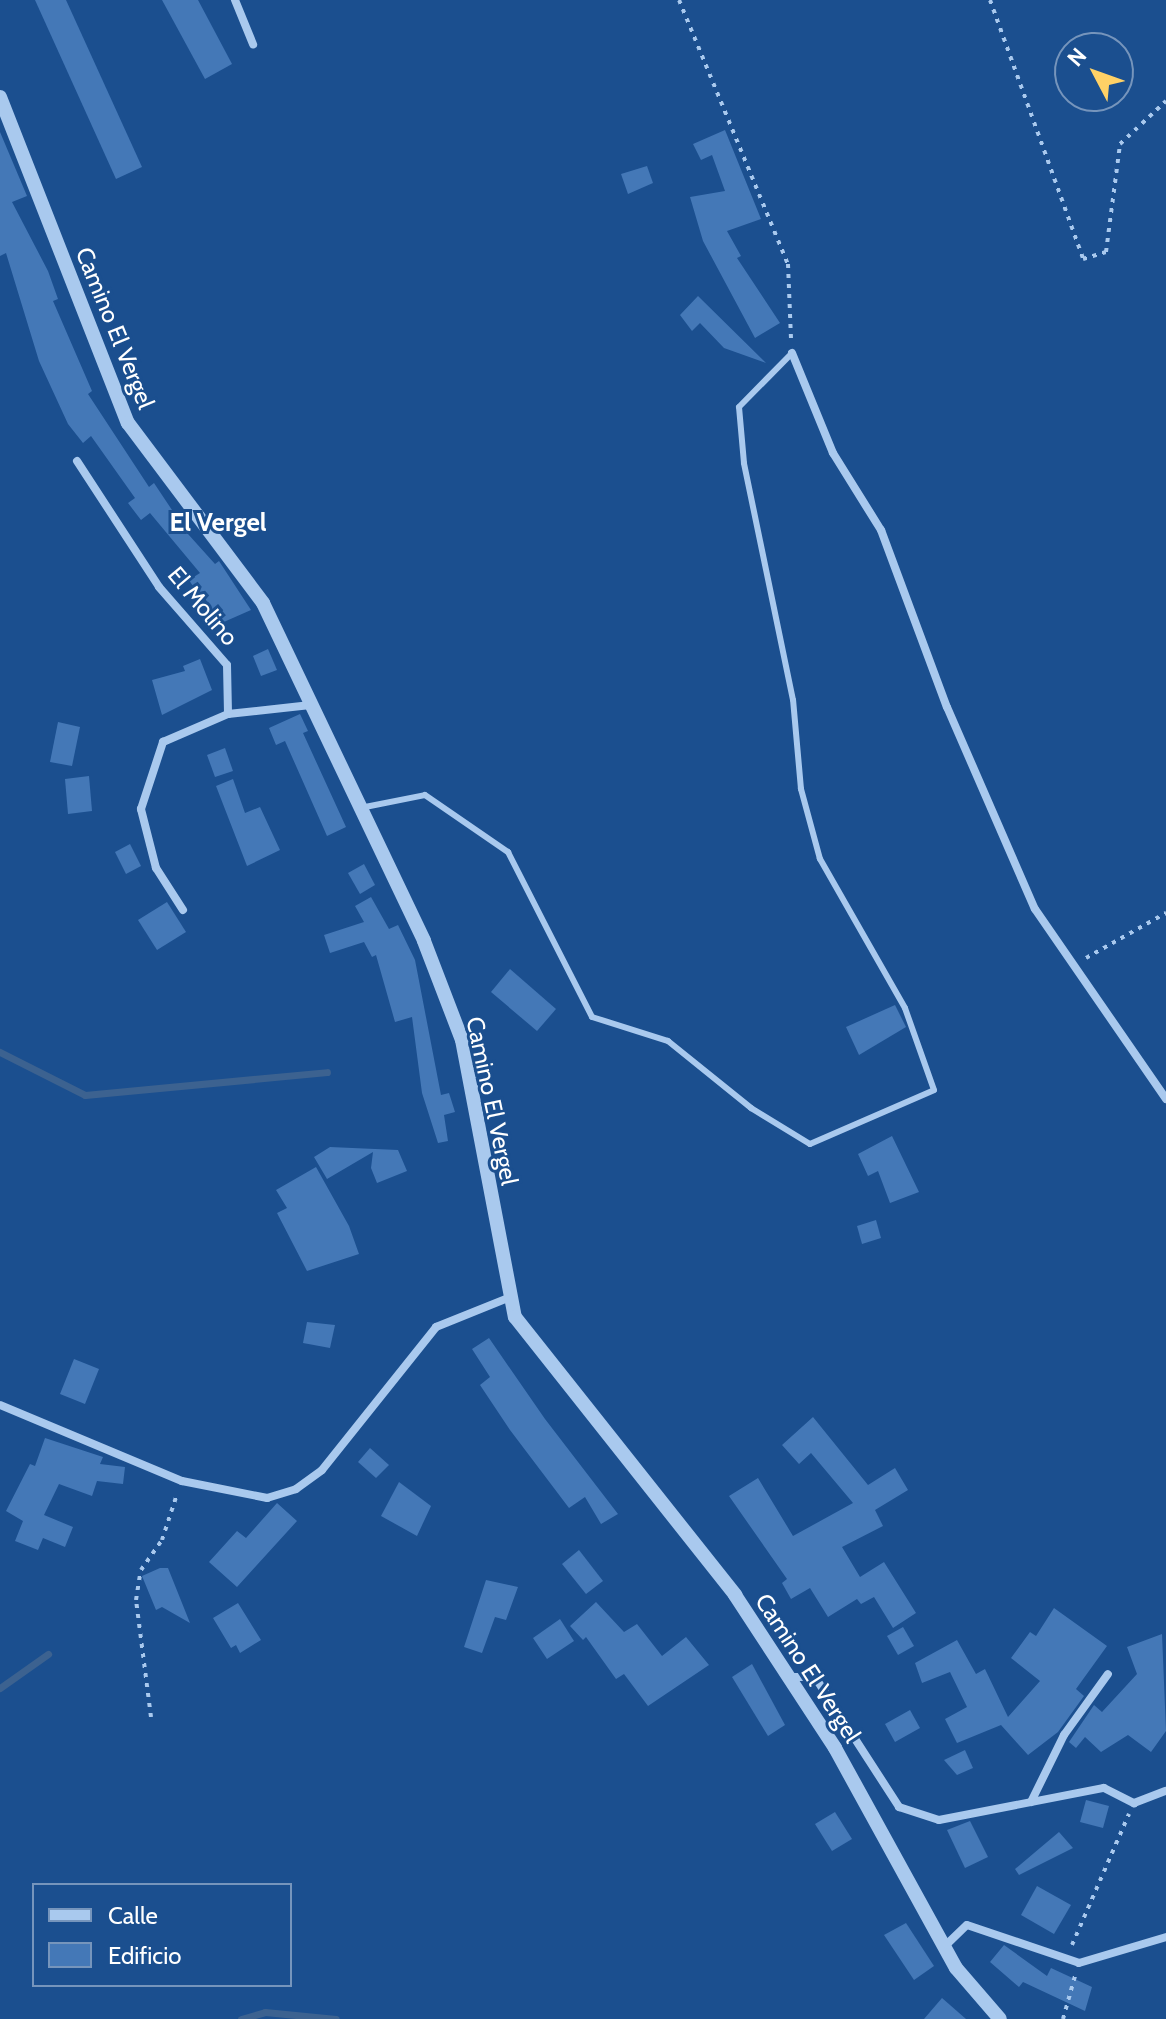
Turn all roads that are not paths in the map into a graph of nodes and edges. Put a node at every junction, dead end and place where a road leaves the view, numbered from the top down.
1 (235, 0) edge
2 (253, 44) dead end
3 (0, 97) edge
4 (792, 353) joint
5 (77, 461) dead end
6 (311, 705) junction
7 (228, 714) junction
8 (360, 808) junction
9 (183, 910) dead end
10 (1166, 1099) edge
11 (508, 1298) junction
12 (0, 1405) edge
13 (1108, 1674) dead end
14 (790, 1677) junction
15 (1166, 1791) edge
16 (1031, 1802) junction
17 (1166, 1937) edge
18 (945, 1946) junction
19 (997, 2018) edge

1 - 2 street
3 - 6 street, Camino El Vergel
4 - 8 lane
4 - 10 street
5 - 7 street, El Molino
6 - 7 street
6 - 8 street, Camino El Vergel
7 - 9 street
8 - 11 street, Camino El Vergel
11 - 12 street
11 - 14 street, Camino El Vergel
13 - 16 street
14 - 16 street
14 - 18 street, Camino El Vergel
15 - 16 street
17 - 18 street
18 - 19 street, Camino El Vergel

